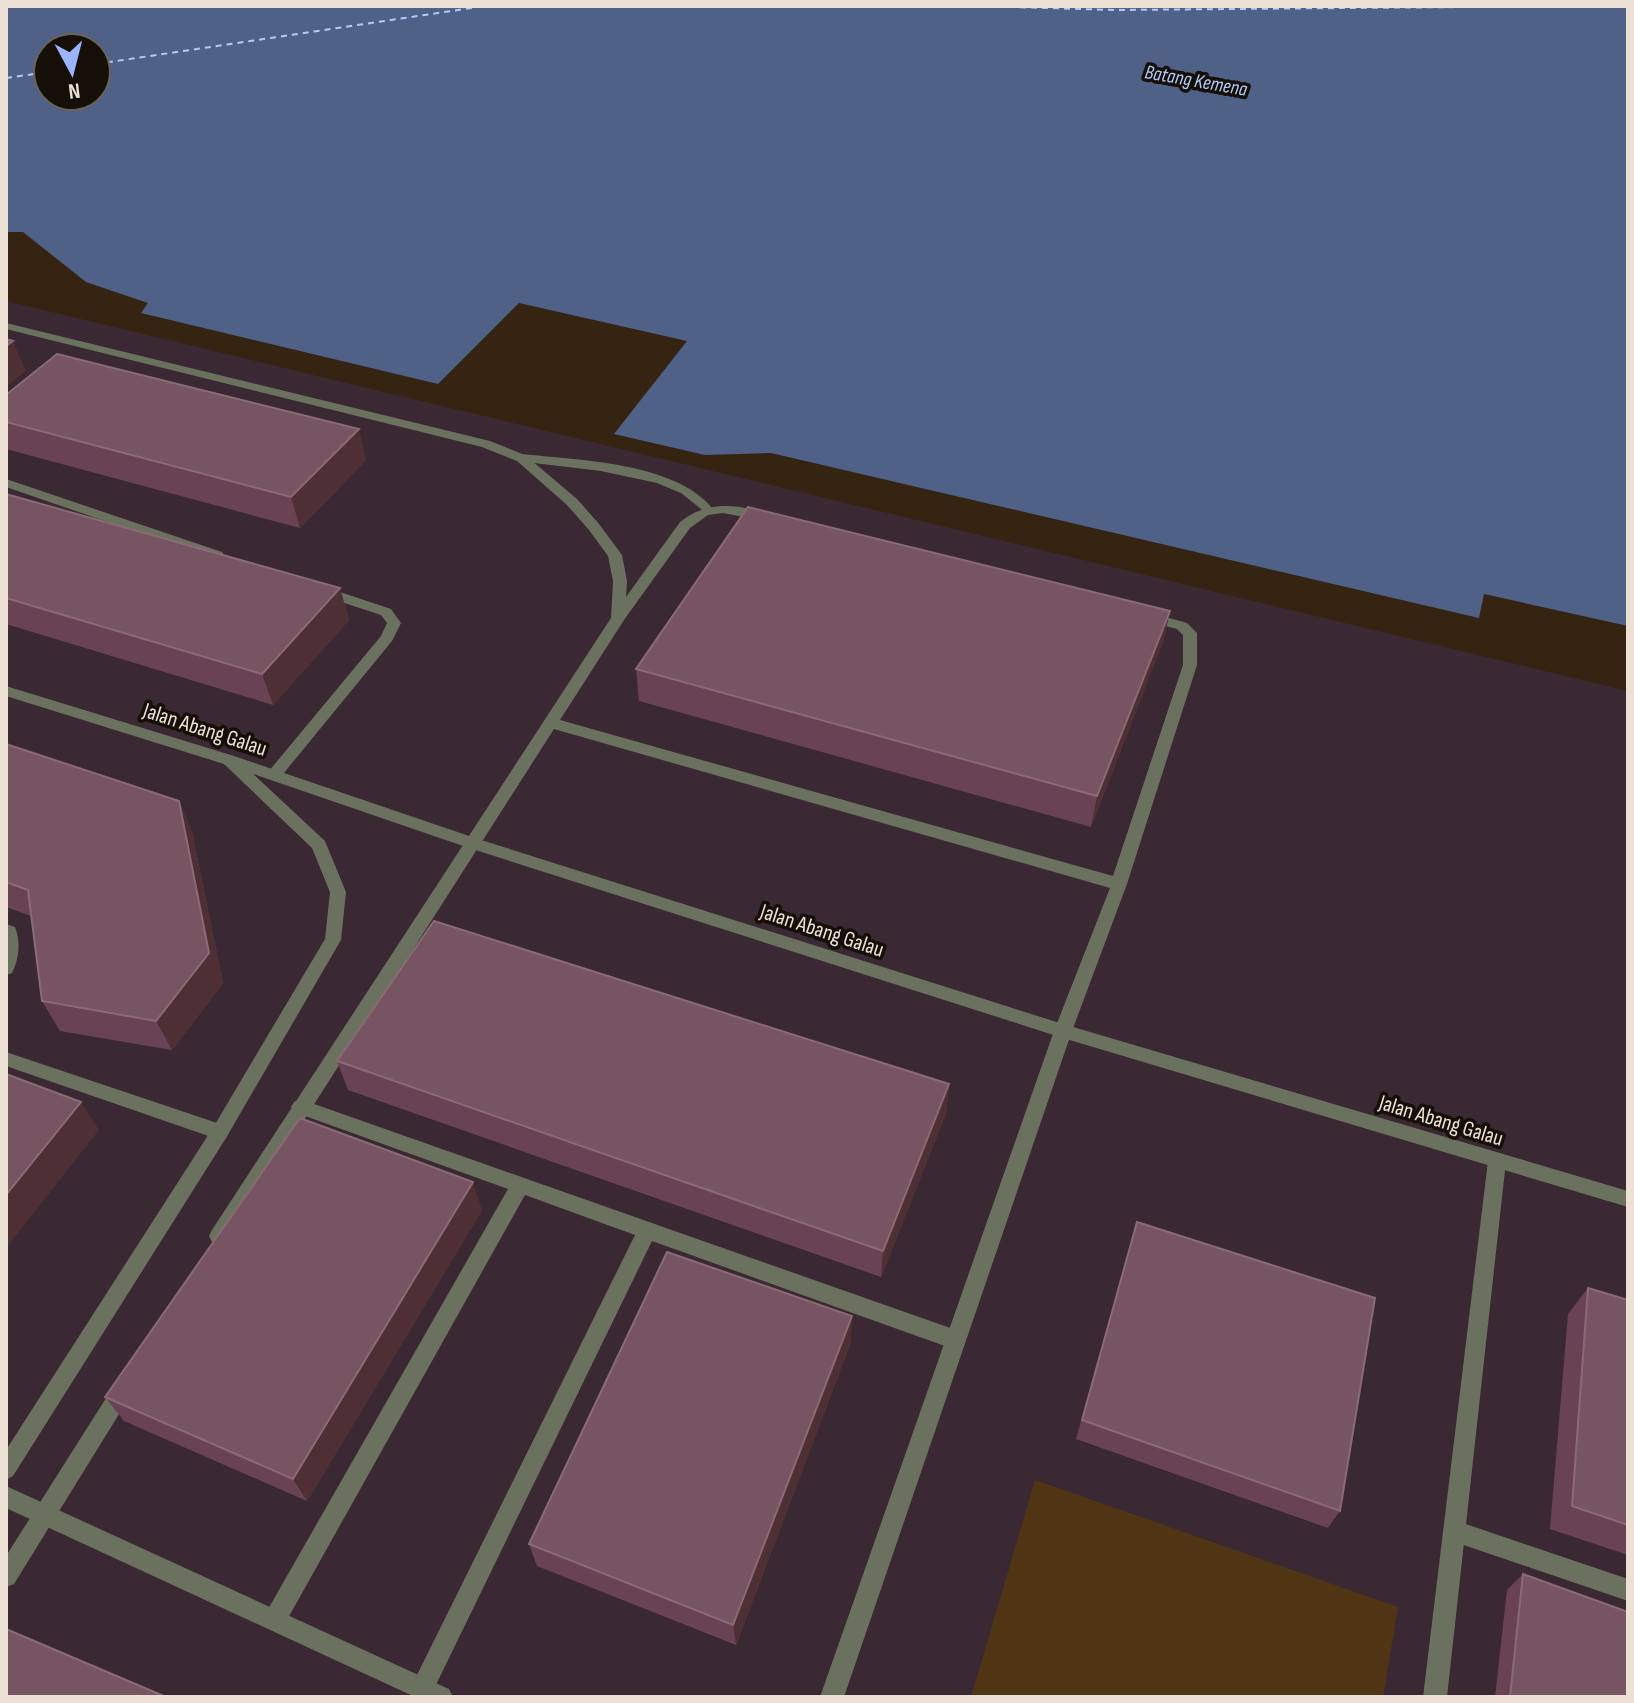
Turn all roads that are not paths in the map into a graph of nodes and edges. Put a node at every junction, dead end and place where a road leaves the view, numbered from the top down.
1 (6, 326) edge
2 (521, 458) junction
3 (6, 483) edge
4 (706, 509) junction
5 (774, 519) edge
6 (225, 558) edge
7 (313, 587) edge
8 (1137, 614) edge
9 (618, 618) junction
10 (6, 691) edge
11 (550, 722) junction
12 (229, 760) junction
13 (274, 775) junction
14 (472, 843) junction
15 (1119, 884) junction
16 (6, 931) edge
17 (6, 968) edge
18 (1063, 1031) junction
19 (6, 1059) edge
20 (300, 1107) junction
21 (220, 1132) junction
22 (1497, 1161) junction
23 (520, 1186) junction
24 (1628, 1199) edge
25 (647, 1231) junction
26 (209, 1252) edge
27 (956, 1340) junction
28 (135, 1370) edge
29 (6, 1469) edge
30 (6, 1497) edge
31 (44, 1515) junction
32 (1454, 1531) junction
33 (6, 1576) edge
34 (1628, 1590) edge
35 (275, 1619) junction
36 (432, 1693) edge
37 (832, 1697) edge
38 (1435, 1697) edge

1 - 2 street
2 - 4 street
2 - 9 street
3 - 6 street
4 - 5 street
4 - 9 street
7 - 13 street
8 - 15 street
9 - 11 street
10 - 12 street, Jalan Abang Galau
11 - 14 street
11 - 15 street
12 - 13 street, Jalan Abang Galau
12 - 21 street
13 - 14 street, Jalan Abang Galau
14 - 18 street, Jalan Abang Galau
14 - 20 street
15 - 18 street
16 - 17 street
18 - 22 street, Jalan Abang Galau
18 - 27 street
19 - 21 street
20 - 23 street
20 - 26 street
21 - 29 street
22 - 24 street, Jalan Abang Galau
22 - 32 street
23 - 25 street
23 - 35 street
25 - 27 street
25 - 36 street
27 - 37 street
28 - 31 street
30 - 31 street
31 - 33 street
31 - 35 street
32 - 34 street
32 - 38 street
35 - 36 street

